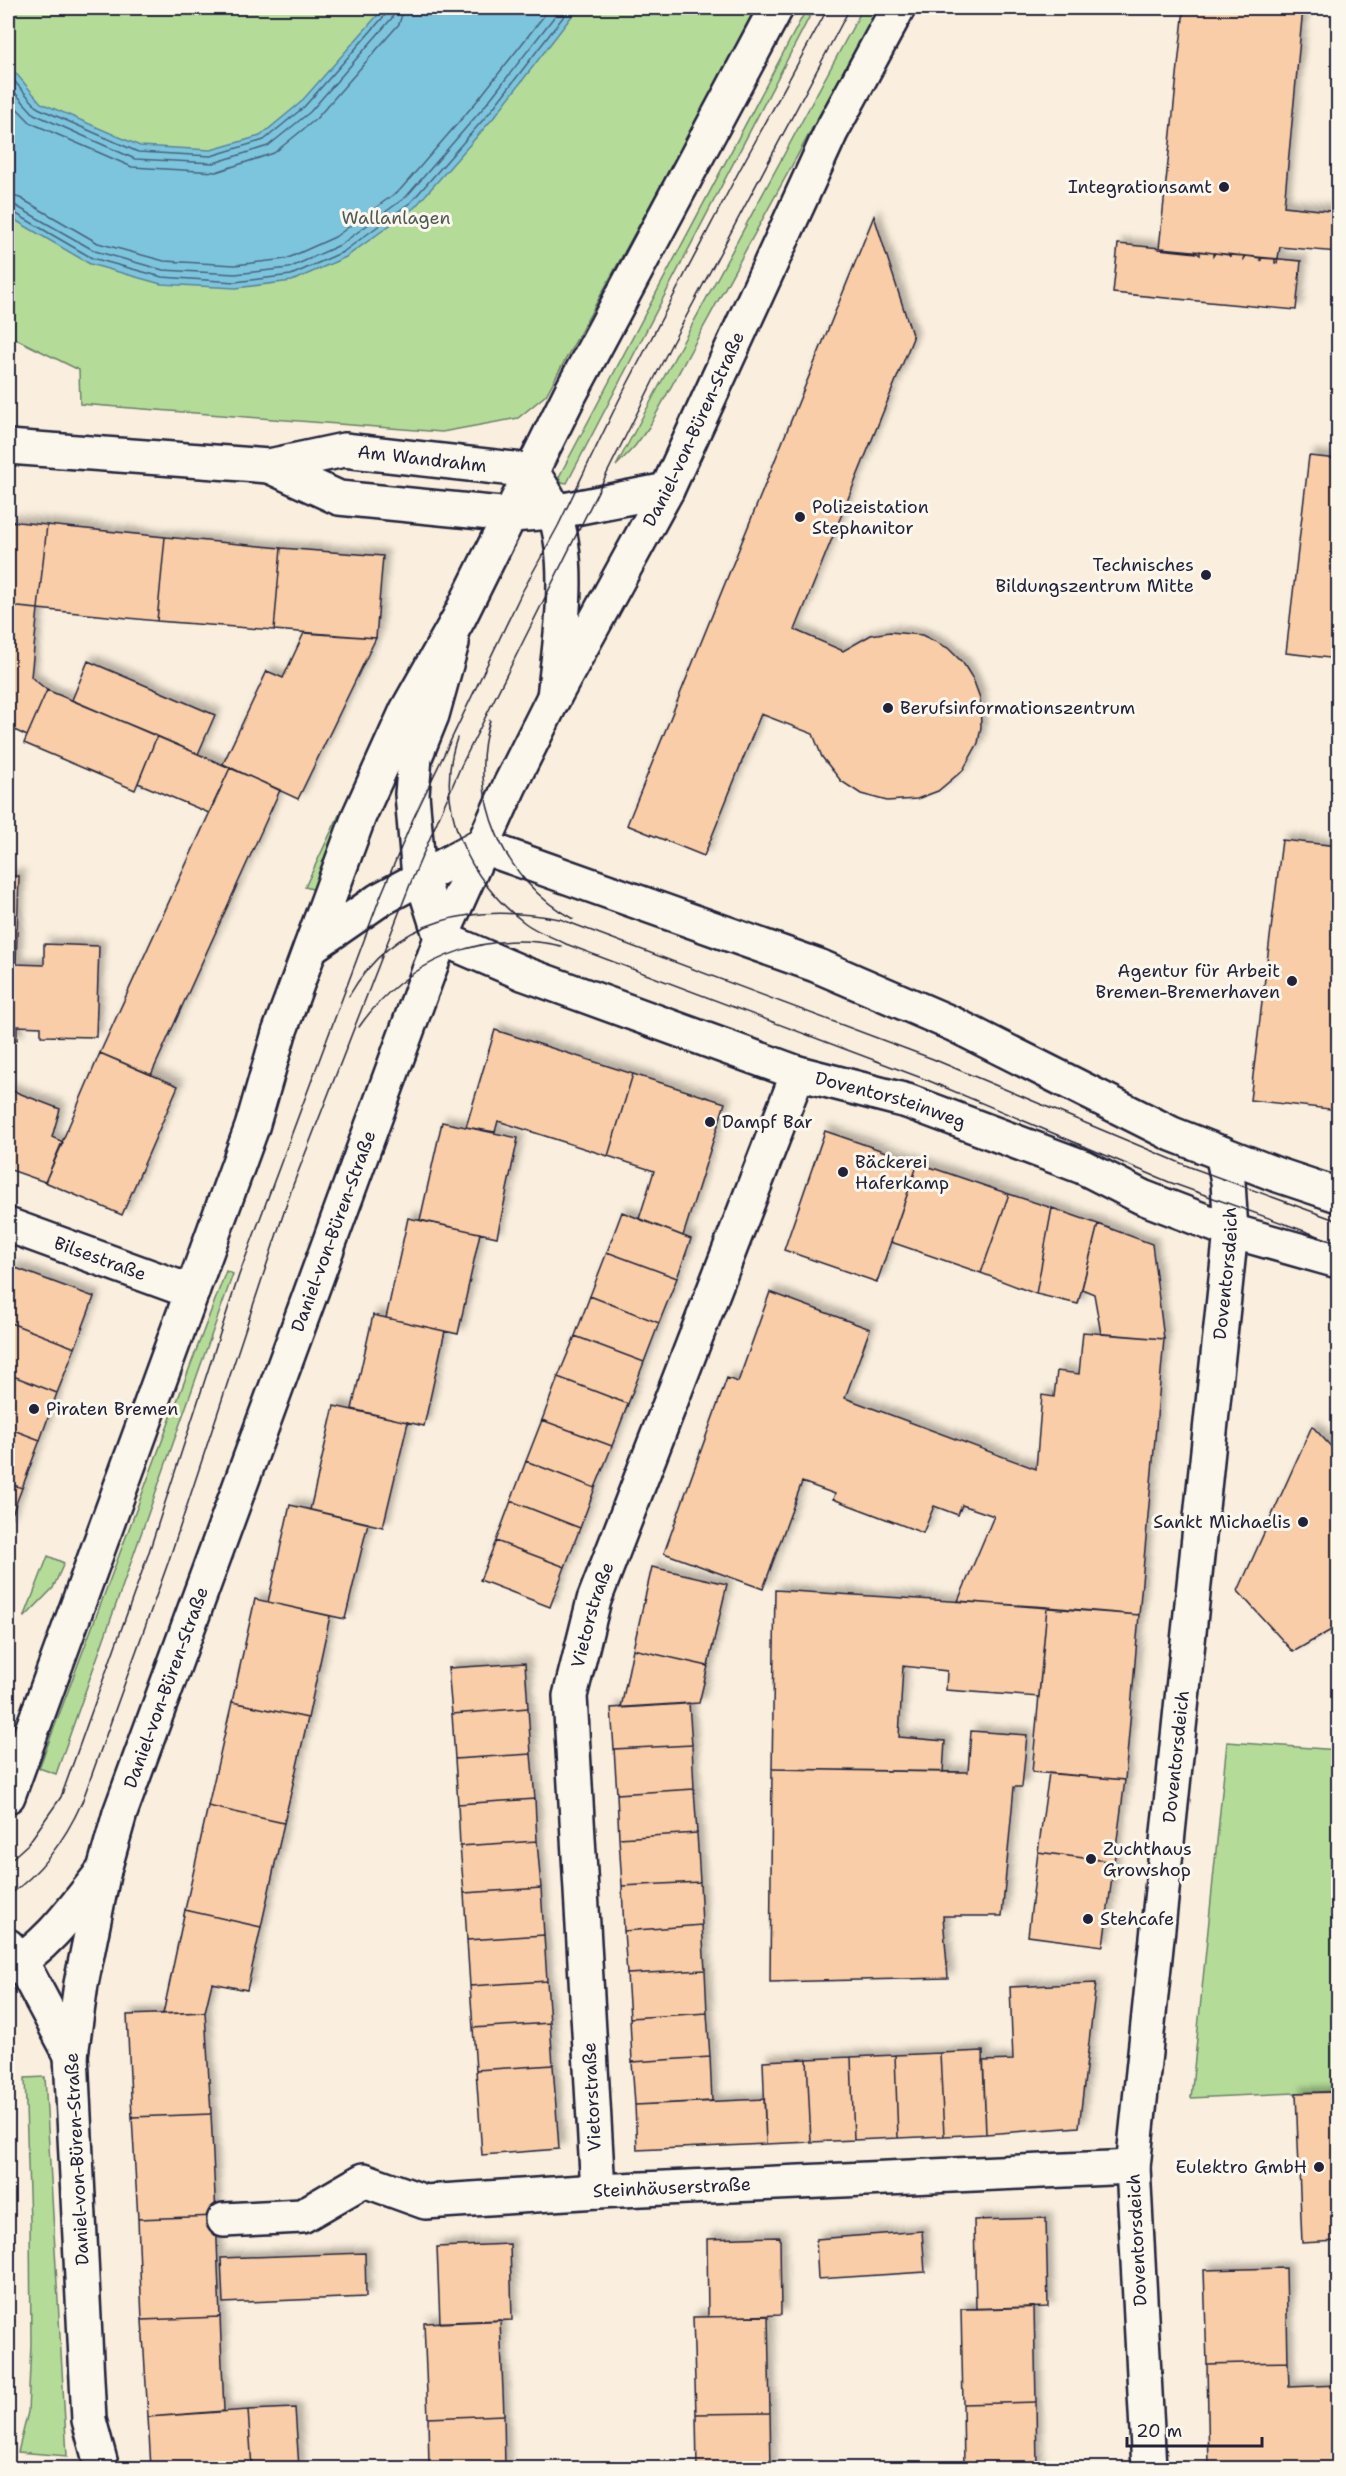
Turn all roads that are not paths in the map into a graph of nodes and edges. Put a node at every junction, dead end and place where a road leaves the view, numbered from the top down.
1 (776, 8) edge
2 (898, 8) edge
3 (8, 447) edge
4 (269, 466) junction
5 (531, 471) junction
6 (667, 489) junction
7 (554, 512) junction
8 (511, 514) junction
9 (459, 618) junction
10 (554, 697) junction
11 (480, 846) junction
12 (421, 877) junction
13 (441, 938) junction
14 (310, 947) junction
15 (798, 1072) junction
16 (1222, 1153) junction
17 (1338, 1195) edge
18 (8, 1225) edge
19 (1231, 1231) junction
20 (1338, 1261) edge
21 (192, 1292) junction
22 (8, 1796) edge
23 (104, 1870) junction
24 (12, 1958) edge
25 (71, 2055) junction
26 (1133, 2167) junction
27 (598, 2191) junction
28 (224, 2220) dead end
29 (1148, 2456) edge
30 (102, 2469) edge

1 - 5 street
2 - 6 street, Daniel-von-Büren-Straße
3 - 4 street, Am Wandrahm
4 - 5 street, Am Wandrahm
4 - 8 street, Am Wandrahm
5 - 7 street
5 - 8 street
6 - 7 street, Am Wandrahm
6 - 10 street, Daniel-von-Büren-Straße
7 - 8 street, Am Wandrahm
7 - 10 street
8 - 9 street
9 - 12 street
9 - 14 street
10 - 11 street, Daniel-von-Büren-Straße
11 - 12 street
11 - 13 street, Daniel-von-Büren-Straße
11 - 16 street
12 - 13 street
12 - 14 street
13 - 15 street, Doventorsteinweg
13 - 23 street, Daniel-von-Büren-Straße
14 - 21 street
15 - 19 street, Doventorsteinweg
15 - 27 street, Vietorstraße
16 - 17 street
16 - 19 street, Doventorsdeich
18 - 21 street, Bilsestraße
19 - 20 street, Doventorsteinweg
19 - 26 street, Doventorsdeich
21 - 22 street
23 - 24 street
23 - 25 street, Daniel-von-Büren-Straße
24 - 25 street
25 - 30 street, Daniel-von-Büren-Straße
26 - 27 street, Steinhäuserstraße
26 - 29 street, Doventorsdeich
27 - 28 street, Steinhäuserstraße

